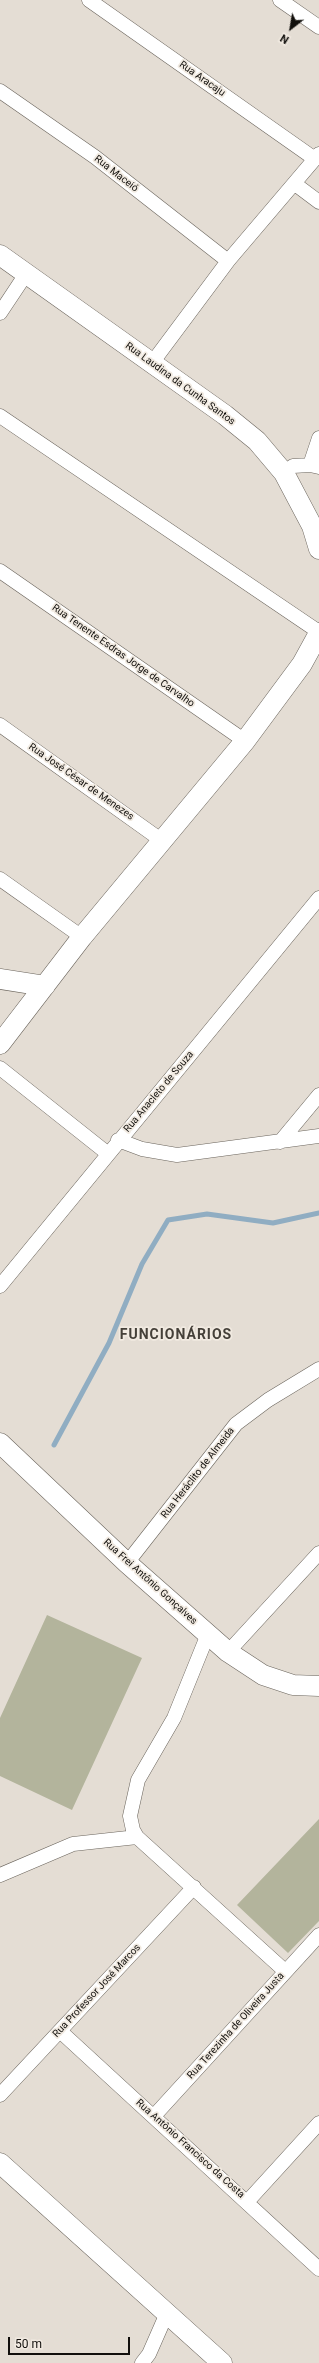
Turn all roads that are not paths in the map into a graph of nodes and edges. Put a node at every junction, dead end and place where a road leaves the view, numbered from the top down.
1 (90, 0) edge
2 (280, 0) edge
3 (319, 27) edge
4 (0, 92) edge
5 (317, 156) edge
6 (295, 184) junction
7 (319, 202) edge
8 (0, 255) edge
9 (228, 261) junction
10 (26, 274) junction
11 (0, 313) edge
12 (152, 363) junction
13 (0, 416) edge
14 (319, 438) edge
15 (315, 466) edge
16 (284, 473) junction
17 (319, 549) edge
18 (0, 571) edge
19 (319, 632) edge
20 (0, 724) edge
21 (245, 741) junction
22 (162, 840) junction
23 (0, 879) edge
24 (319, 898) edge
25 (82, 937) junction
26 (0, 978) edge
27 (45, 986) junction
28 (0, 1044) edge
29 (0, 1068) edge
30 (319, 1095) edge
31 (319, 1136) edge
32 (118, 1140) junction
33 (280, 1142) junction
34 (107, 1153) junction
35 (0, 1286) edge
36 (319, 1369) edge
37 (0, 1443) edge
38 (319, 1554) edge
39 (127, 1563) junction
40 (208, 1634) junction
41 (228, 1652) junction
42 (319, 1686) edge
43 (137, 1837) junction
44 (0, 1875) edge
45 (194, 1887) junction
46 (319, 1935) edge
47 (285, 1972) junction
48 (60, 2031) junction
49 (0, 2095) edge
50 (154, 2116) junction
51 (319, 2123) edge
52 (0, 2163) edge
53 (247, 2202) junction
54 (319, 2269) edge
55 (166, 2313) junction
56 (142, 2363) edge
57 (222, 2363) edge

1 - 5 street, Rua Aracaju
2 - 3 street
4 - 9 street, Rua Maceió
5 - 6 street
6 - 7 street
6 - 9 street
8 - 10 street, Rua Laudina da Cunha Santos
9 - 12 street
10 - 11 street
10 - 12 street, Rua Laudina da Cunha Santos
12 - 16 street, Rua Laudina da Cunha Santos
13 - 19 street
14 - 15 street
15 - 16 street
16 - 17 street, Rua Laudina da Cunha Santos
18 - 21 street, Rua Tenente Esdras Jorge de Carvalho
19 - 21 street
20 - 22 street, Rua José César de Menezes
21 - 22 street
22 - 25 street
23 - 25 street
24 - 32 street, Rua Anacleto de Souza
25 - 27 street
26 - 27 street
27 - 28 street
29 - 34 street
30 - 33 street
31 - 33 street
32 - 33 street
32 - 34 street, Rua Anacleto de Souza
34 - 35 street, Rua Anacleto de Souza
36 - 39 street, Rua Heráclito de Almeida
37 - 39 street, Rua Frei Antônio Gonçalves
38 - 41 street
39 - 40 street, Rua Frei Antônio Gonçalves
40 - 41 street, Rua Frei Antônio Gonçalves
40 - 43 street
41 - 42 street, Rua Frei Antônio Gonçalves
43 - 44 street
43 - 45 street
45 - 47 street
45 - 48 street, Rua Professor José Marcos
46 - 47 street, Rua Terezinha de Oliveira Justa
47 - 50 street, Rua Terezinha de Oliveira Justa
48 - 49 street, Rua Professor José Marcos
48 - 50 street, Rua Antônio Francisco da Costa
50 - 53 street, Rua Antônio Francisco da Costa
51 - 53 street
52 - 55 street
53 - 54 street, Rua Antônio Francisco da Costa
55 - 56 street
55 - 57 street

